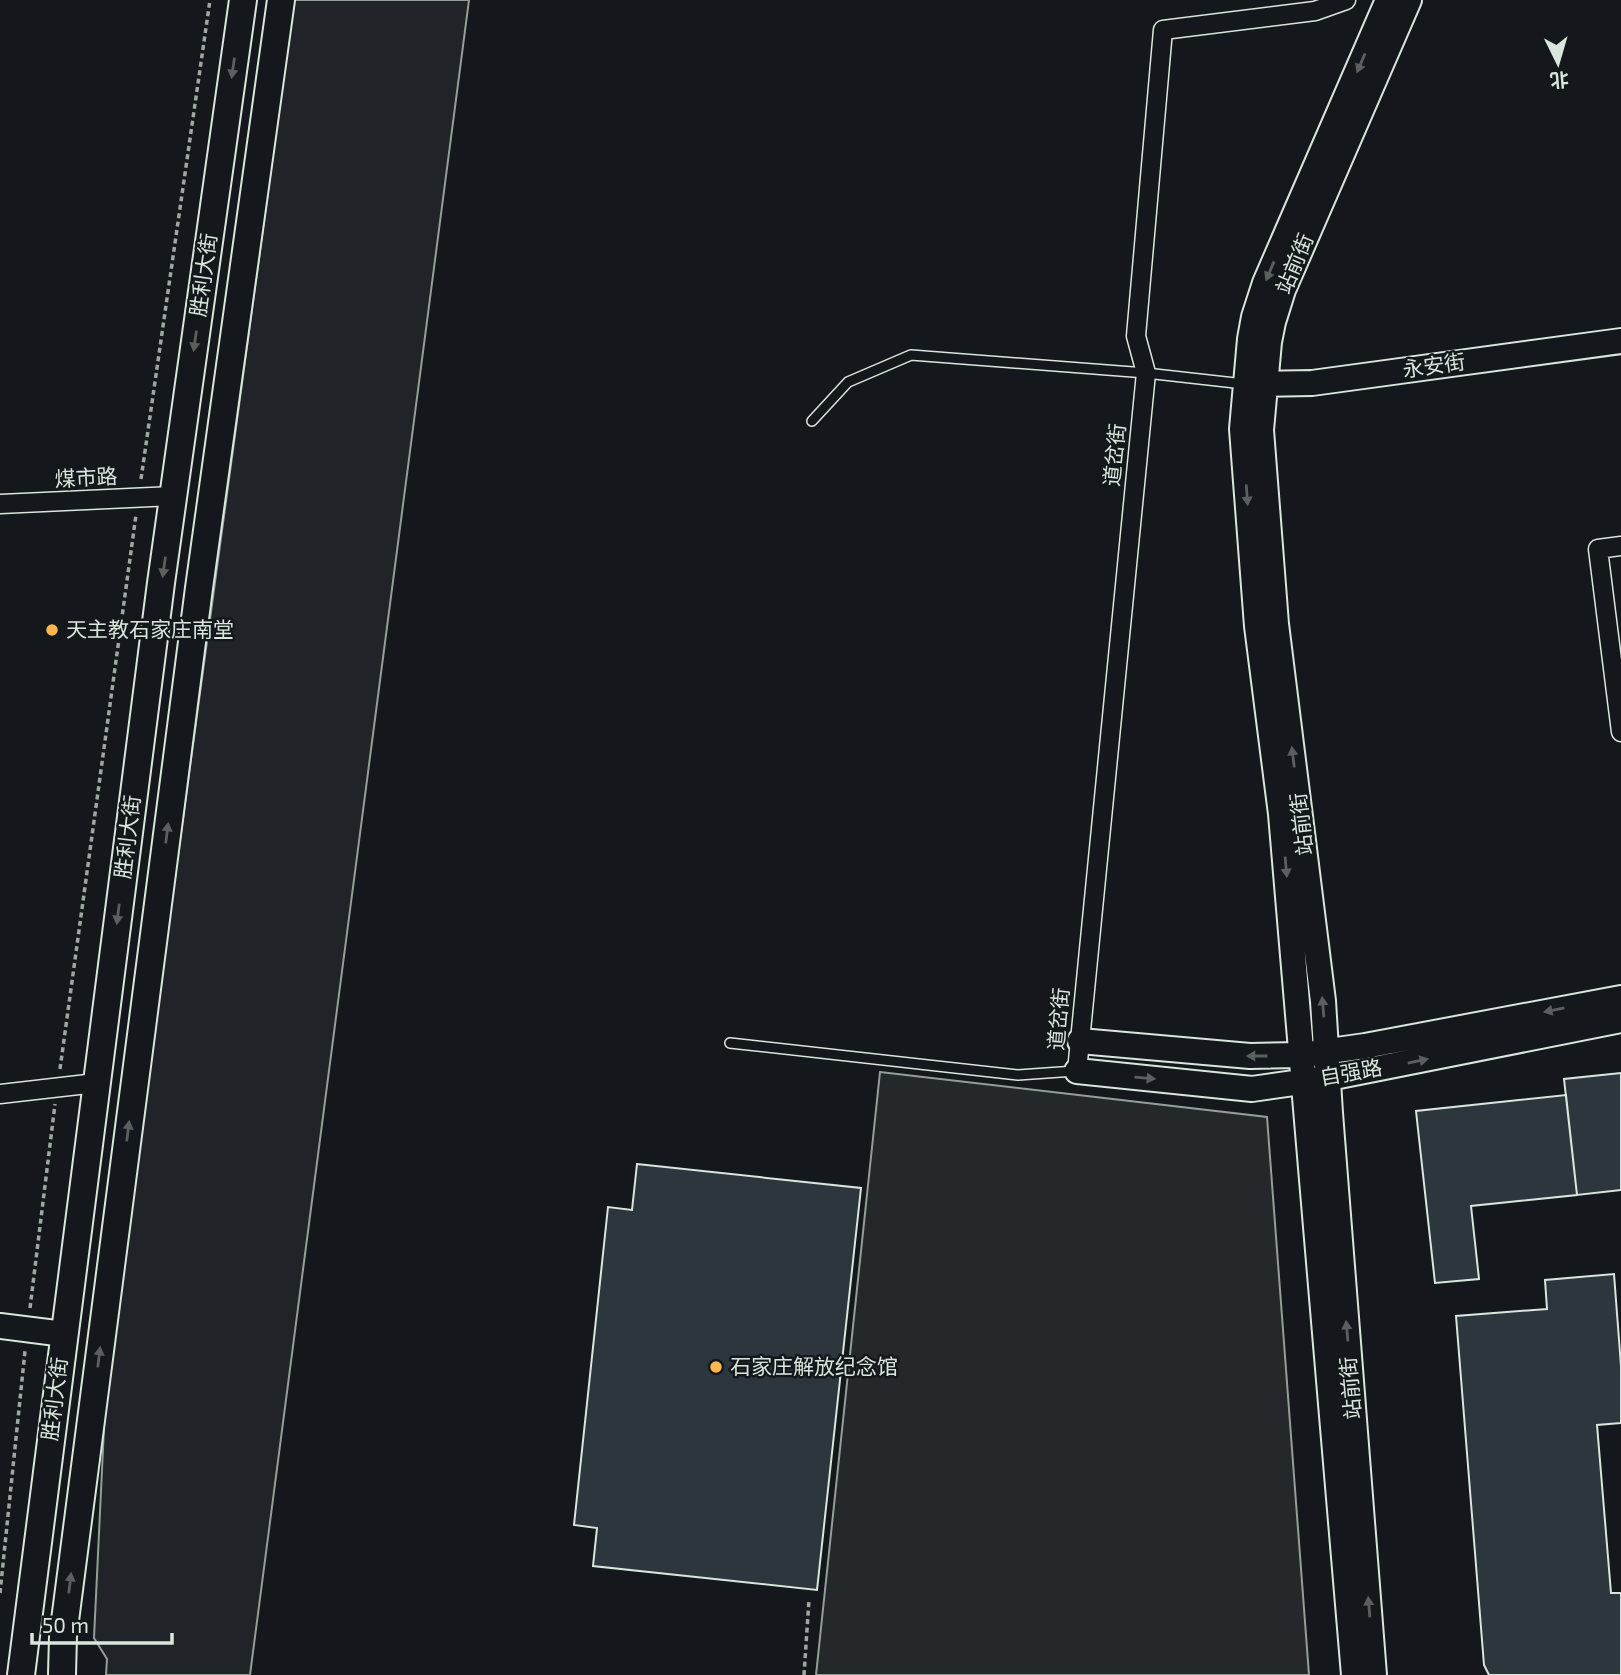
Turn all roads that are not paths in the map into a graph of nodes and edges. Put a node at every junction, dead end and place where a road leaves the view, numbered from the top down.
1 (243, 0) edge
2 (281, 0) edge
3 (1346, 0) edge
4 (1388, 0) edge
5 (1409, 0) edge
6 (1621, 341) edge
7 (1146, 373) junction
8 (1256, 384) junction
9 (812, 421) dead end
10 (173, 496) junction
11 (0, 504) edge
12 (1621, 546) edge
13 (1621, 732) edge
14 (1621, 998) edge
15 (1621, 1020) edge
16 (1080, 1041) junction
17 (730, 1043) dead end
18 (1327, 1050) junction
19 (1301, 1055) junction
20 (1077, 1071) junction
21 (1329, 1078) junction
22 (1304, 1081) junction
23 (96, 1083) junction
24 (0, 1094) edge
25 (0, 1326) edge
26 (64, 1334) junction
27 (21, 1675) edge
28 (62, 1675) edge
29 (1354, 1675) edge
30 (1374, 1675) edge

1 -> 10 main road, 胜利大街
28 -> 2 main road, 胜利大街
3 - 7 street, 道岔街
4 -> 8 main road, 站前街
5 - 8 main road, 站前街
6 - 8 main road, 永安街
7 - 8 lane
7 - 9 lane
7 - 16 street, 道岔街
18 -> 8 main road, 站前街
8 -> 19 main road, 站前街
10 - 11 street, 煤市路
10 -> 23 main road, 胜利大街
12 - 13 street
14 -> 18 main road, 自强路
21 -> 15 main road, 自强路
19 -> 16 main road, 自强路
16 - 20 street, 道岔街
17 - 20 lane
18 - 19 main road, 自强路
18 - 21 main road, 站前街
19 - 22 main road, 站前街
20 -> 22 main road, 自强路
21 - 22 main road, 自强路
30 -> 21 main road, 站前街
22 - 29 main road, 站前街
23 - 24 street
23 - 26 main road, 胜利大街
25 - 26 main road
26 - 27 main road, 胜利大街

